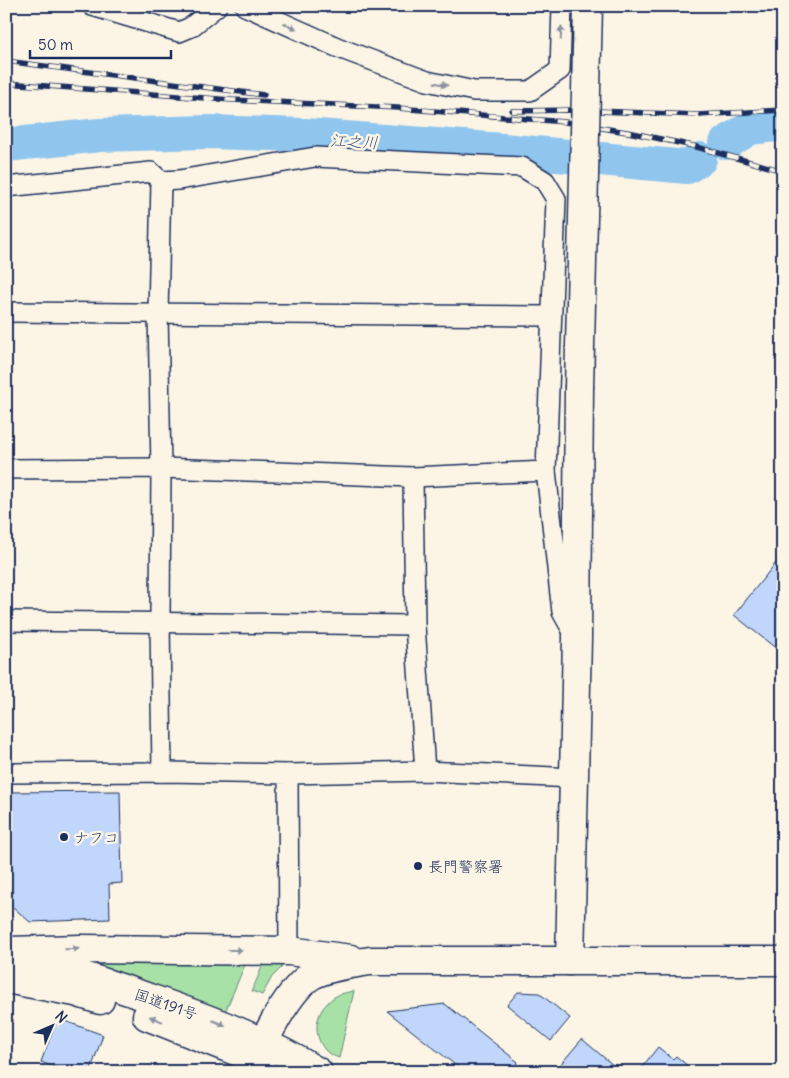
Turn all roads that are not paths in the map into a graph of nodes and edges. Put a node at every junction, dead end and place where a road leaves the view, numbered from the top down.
1 (92, 6) edge
2 (217, 6) edge
3 (245, 6) edge
4 (562, 6) edge
5 (588, 6) edge
6 (161, 182) junction
7 (6, 187) edge
8 (6, 312) edge
9 (158, 313) junction
10 (551, 316) junction
11 (161, 468) junction
12 (6, 469) edge
13 (546, 471) junction
14 (413, 477) junction
15 (6, 621) edge
16 (160, 622) junction
17 (415, 624) junction
18 (577, 638) junction
19 (162, 772) junction
20 (425, 772) junction
21 (6, 773) edge
22 (288, 774) junction
23 (574, 778) junction
24 (289, 950) junction
25 (6, 951) edge
26 (6, 955) edge
27 (570, 961) junction
28 (783, 961) edge
29 (370, 962) junction
30 (6, 980) edge
31 (256, 1057) edge
32 (282, 1072) edge
33 (318, 1072) edge

1 - 2 street
3 -> 4 street
5 - 18 main road, bridge
6 - 7 street
6 - 9 street
6 - 10 street
8 - 9 street
9 - 10 street
9 - 11 street
10 - 13 street
11 - 12 street
11 - 14 street
11 - 16 street
13 - 14 street
13 - 18 street
14 - 17 street
15 - 16 street
16 - 17 street
16 - 19 street
17 - 20 street
18 - 23 main road
19 - 21 street
19 - 22 street
20 - 22 street
20 - 23 street
22 - 24 street
23 - 27 main road
25 -> 24 main road
24 - 29 main road
26 -> 31 main road, 国道191号
27 - 28 main road
27 - 29 main road
29 - 31 main road
31 -> 30 main road, 国道191号
31 - 32 main road, 国道191号
31 - 33 main road, 国道191号

